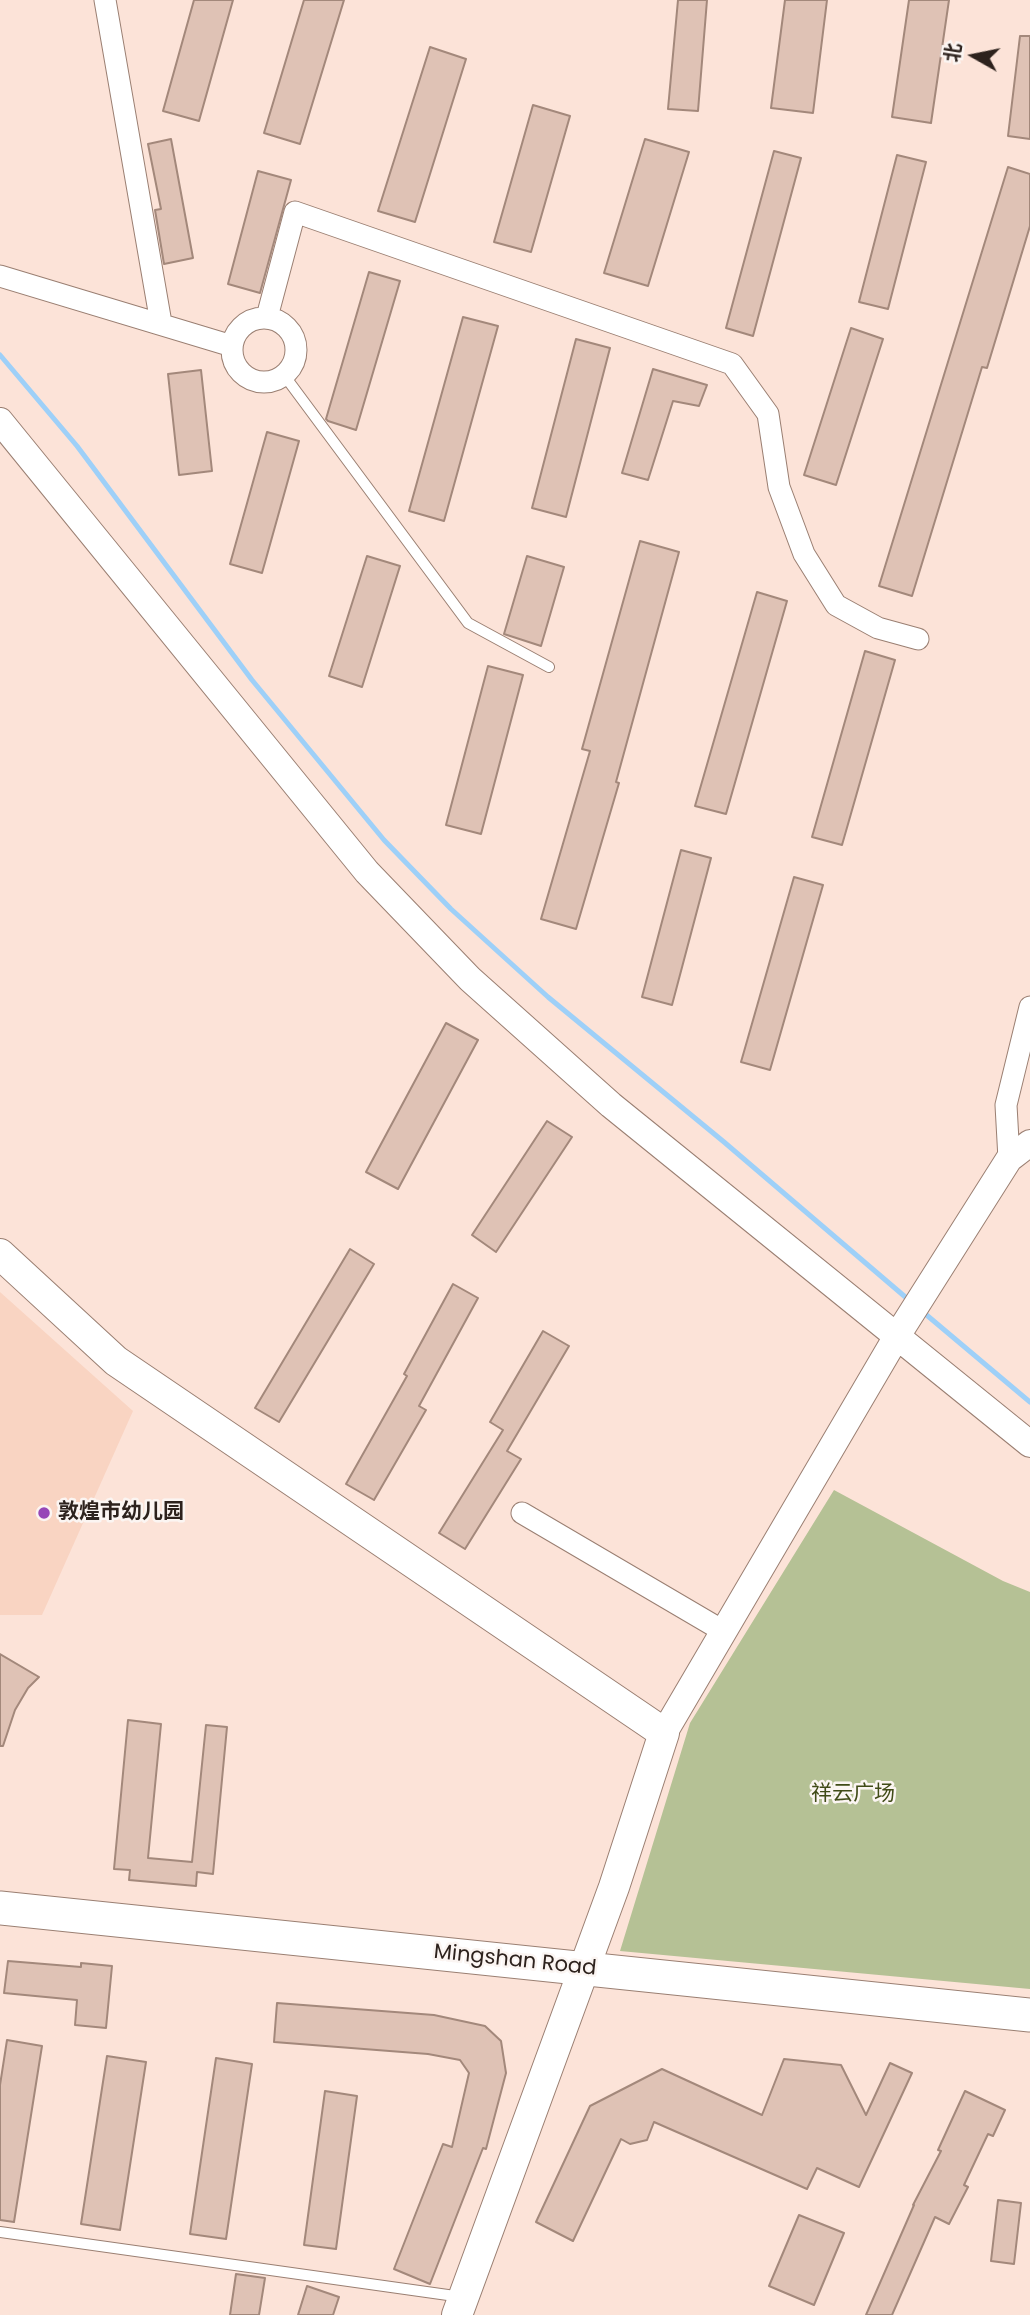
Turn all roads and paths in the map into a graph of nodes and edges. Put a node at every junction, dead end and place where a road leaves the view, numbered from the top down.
1 (105, 0) edge
2 (0, 276) edge
3 (267, 317) junction
4 (161, 323) junction
5 (232, 346) junction
6 (284, 376) junction
7 (0, 421) edge
8 (918, 639) dead end
9 (549, 667) dead end
10 (1030, 1007) edge
11 (1020, 1151) edge
12 (0, 1254) edge
13 (910, 1316) junction
14 (1030, 1444) edge
15 (522, 1513) dead end
16 (723, 1631) junction
17 (664, 1733) junction
18 (0, 1908) edge
19 (584, 1968) junction
20 (1030, 2015) edge
21 (0, 2232) edge
22 (460, 2306) edge

1 - 4 street
2 - 4 street
3 - 5 street
3 - 6 street
3 - 8 street
4 - 5 street
5 - 6 street
6 - 9 lane
7 - 13 street
10 - 11 street
11 - 13 street
12 - 17 main road
13 - 14 street
13 - 16 street
15 - 16 street
16 - 17 street
17 - 19 main road
18 - 19 main road, Mingshan Road
19 - 20 main road, Mingshan Road
19 - 22 main road
21 - 22 lane

